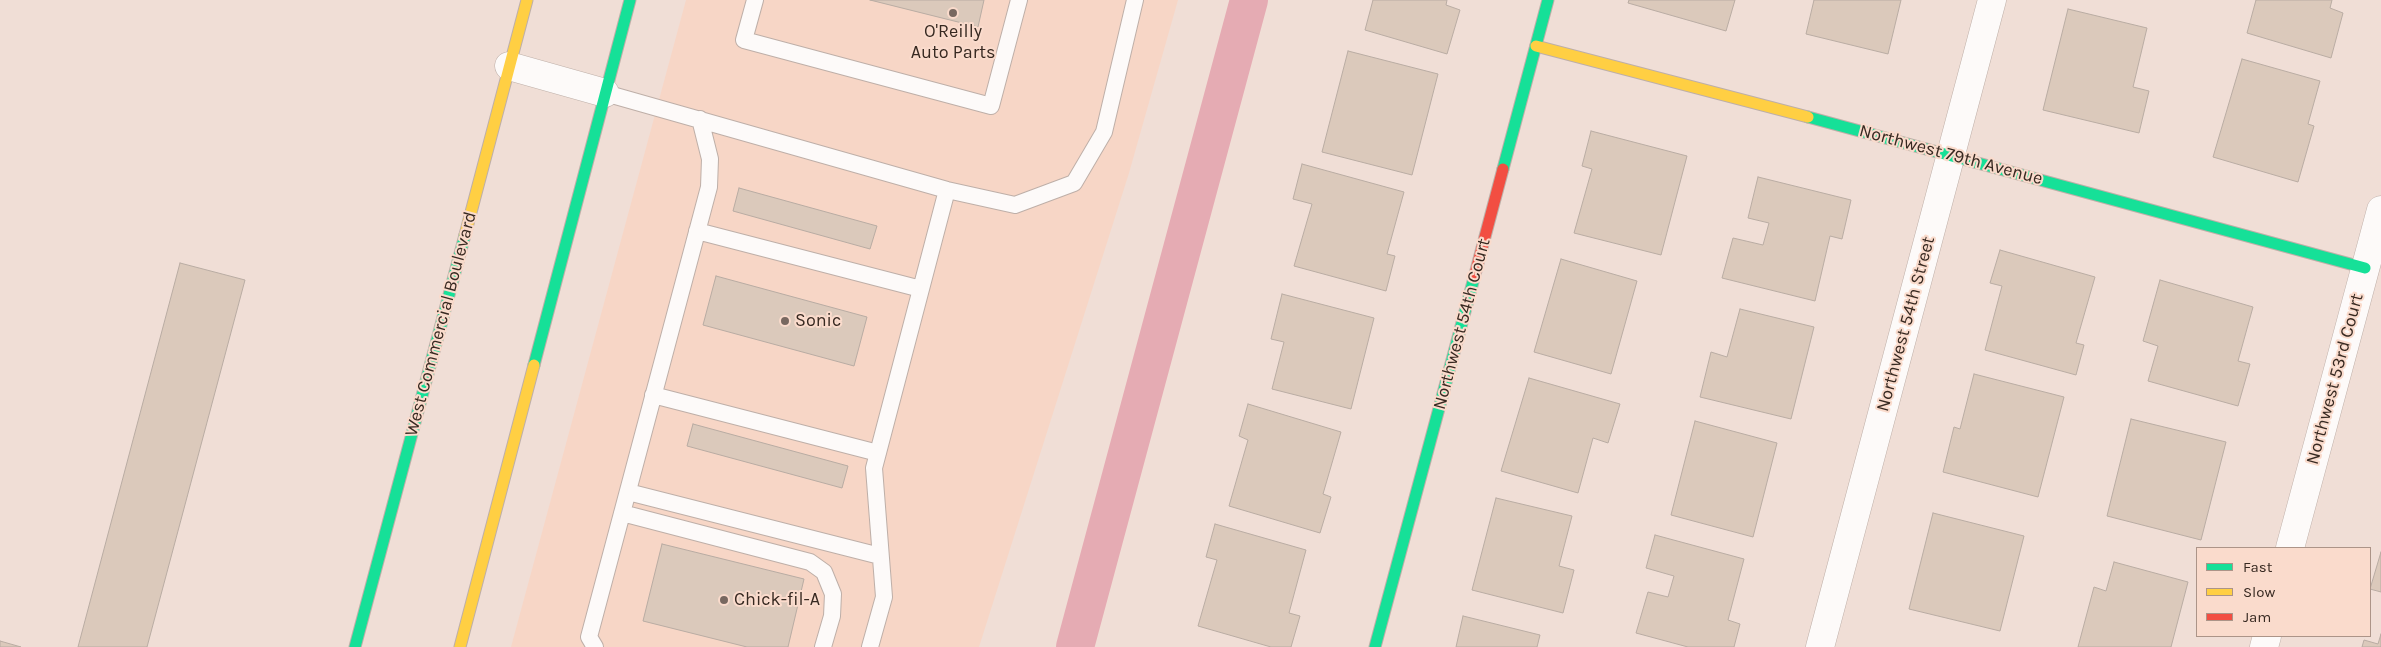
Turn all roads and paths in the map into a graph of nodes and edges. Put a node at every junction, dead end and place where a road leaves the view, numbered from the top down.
1 (527, 0) edge
2 (630, 0) edge
3 (755, 0) edge
4 (1019, 0) edge
5 (1135, 0) edge
6 (1548, 0) edge
7 (1992, 0) edge
8 (1536, 46) junction
9 (509, 66) junction
10 (605, 92) junction
11 (700, 119) junction
12 (1952, 154) junction
13 (947, 190) junction
14 (2381, 210) edge
15 (697, 231) junction
16 (2365, 268) junction
17 (921, 289) junction
18 (653, 396) junction
19 (878, 453) junction
20 (628, 492) junction
21 (622, 512) junction
22 (2290, 547) edge
23 (880, 556) junction
24 (355, 647) edge
25 (460, 647) edge
26 (595, 647) edge
27 (823, 647) edge
28 (870, 647) edge
29 (1375, 647) edge
30 (1820, 647) edge

1 - 9 main road, West Commercial Boulevard
2 - 10 main road
3 - 4 lane
5 - 13 lane
6 - 8 main road, Northwest 54th Court
7 - 12 street, Northwest 54th Street
8 - 12 main road, Northwest 79th Avenue
8 - 29 main road, Northwest 54th Court
9 - 10 street
9 - 24 main road, West Commercial Boulevard
10 - 11 lane
10 - 25 main road
11 - 13 lane
11 - 15 lane
12 - 16 main road, Northwest 79th Avenue
12 - 30 street, Northwest 54th Street
13 - 17 lane
14 - 16 street, Northwest 53rd Court
15 - 17 lane
15 - 18 lane
16 - 22 street, Northwest 53rd Court
17 - 19 lane
18 - 19 lane
18 - 20 lane
19 - 23 lane
20 - 21 lane
20 - 23 lane
21 - 26 lane
21 - 27 lane
23 - 28 lane

